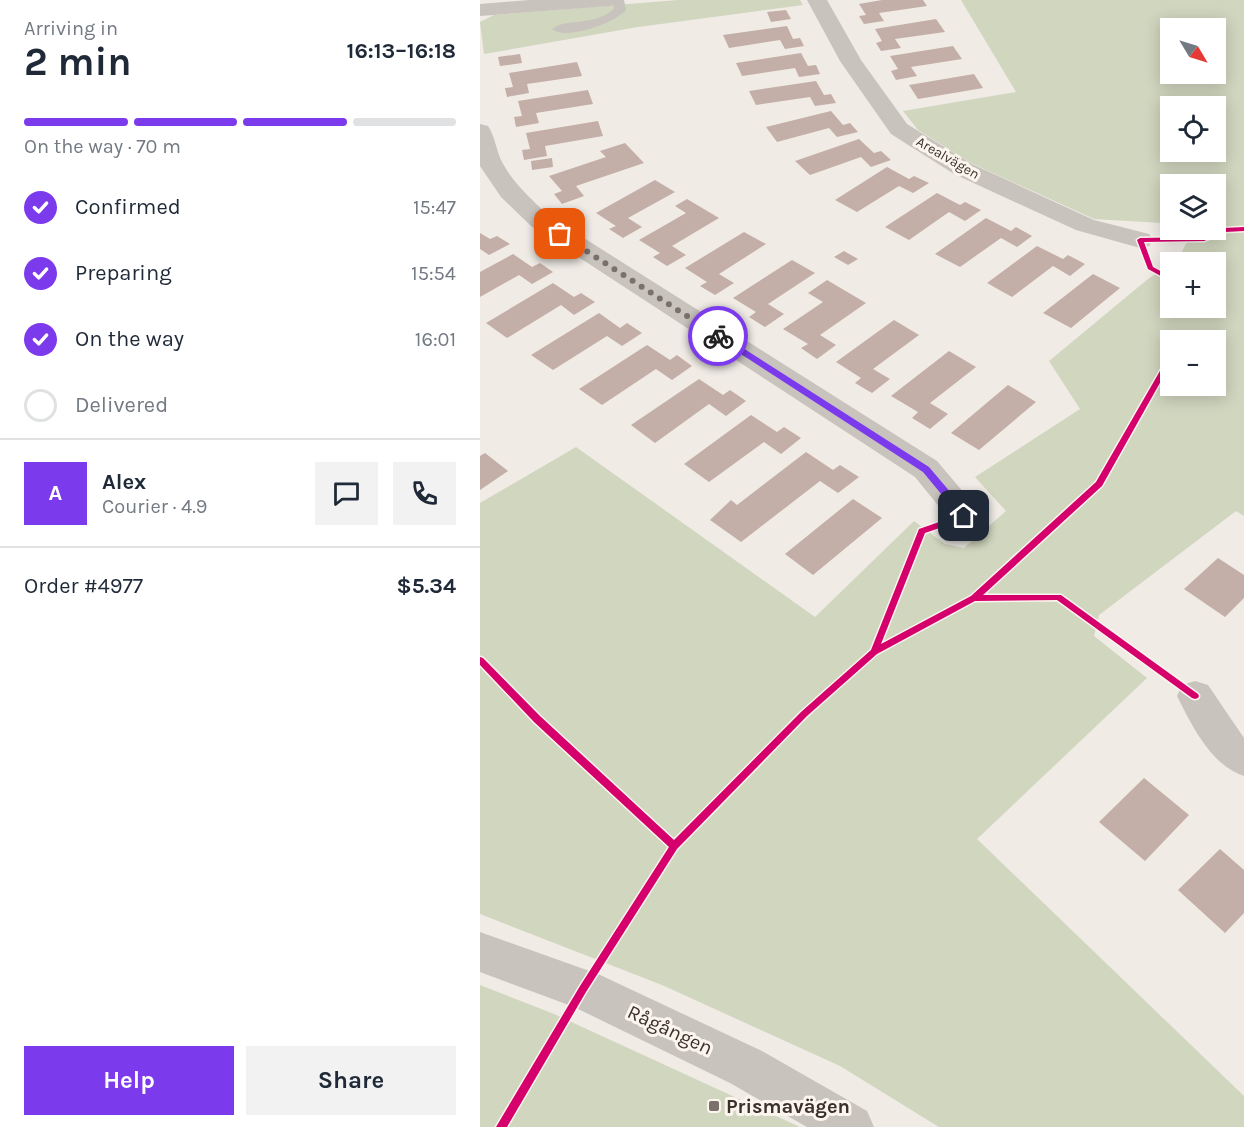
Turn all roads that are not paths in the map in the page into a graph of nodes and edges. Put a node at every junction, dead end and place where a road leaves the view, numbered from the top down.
1 (610, 0) edge
2 (618, 0) edge
3 (817, 0) edge
4 (480, 10) edge
5 (558, 28) dead end
6 (480, 131) edge
7 (1140, 240) dead end
8 (964, 516) dead end
9 (1194, 696) dead end
10 (1244, 760) edge
11 (480, 952) edge
12 (851, 1127) edge

1 - 4 street
2 - 5 lane
3 - 7 street, Arealvägen
6 - 8 street
9 - 10 street
11 - 12 street, Rågången

